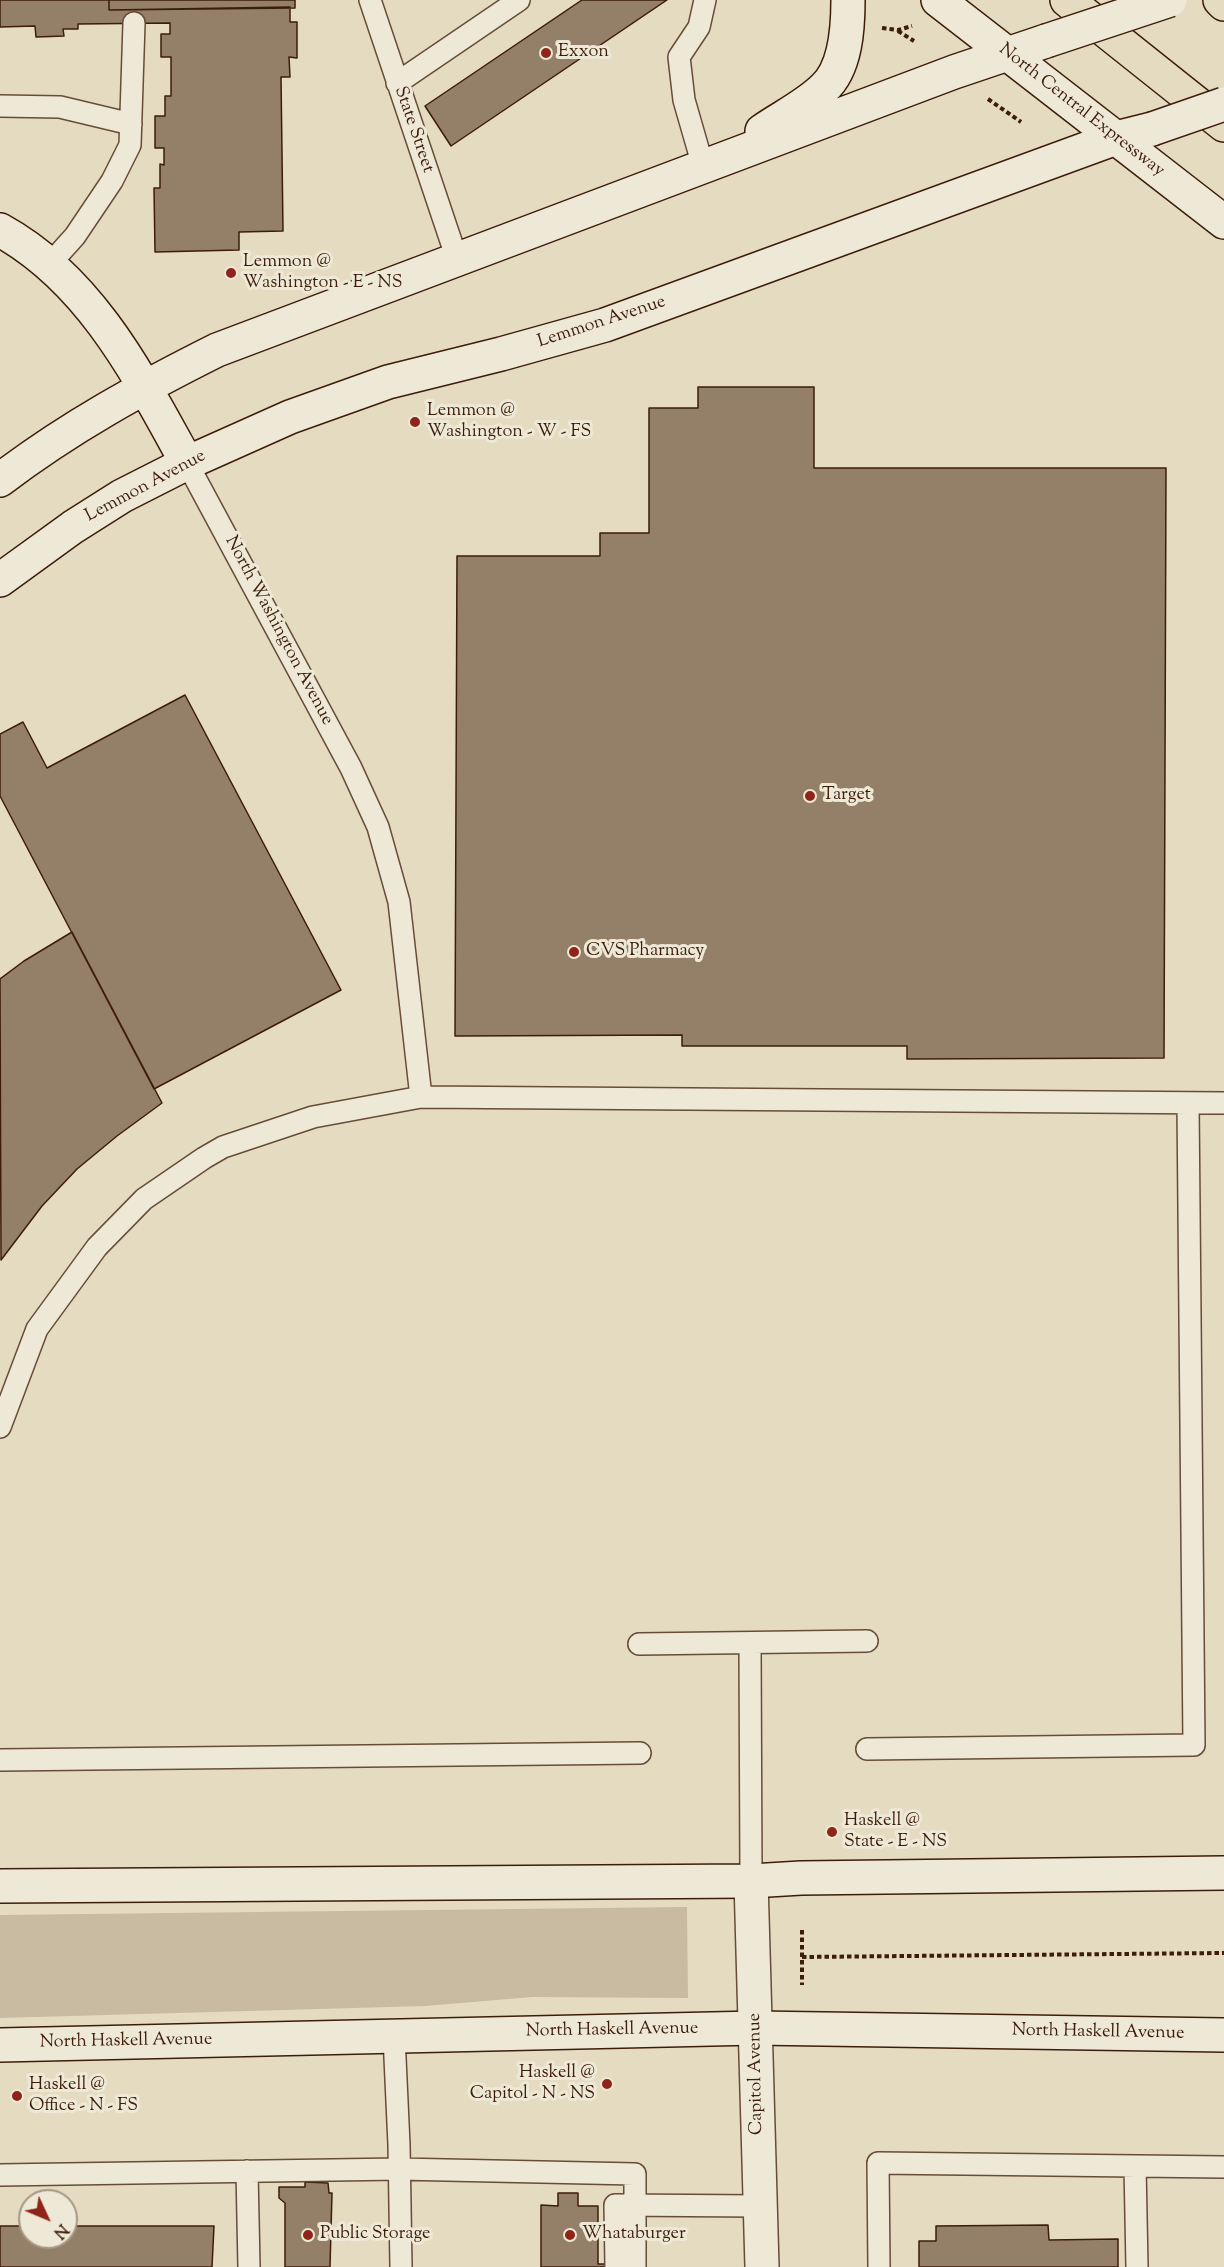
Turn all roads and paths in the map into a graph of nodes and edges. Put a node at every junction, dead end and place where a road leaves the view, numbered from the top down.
1 (370, 0) edge
2 (519, 0) edge
3 (705, 0) edge
4 (848, 0) edge
5 (1067, 0) edge
6 (1170, 0) edge
7 (1220, 0) edge
8 (1224, 4) edge
9 (928, 12) edge
10 (134, 23) dead end
11 (878, 28) dead end
12 (898, 30) junction
13 (914, 41) dead end
14 (1007, 53) junction
15 (397, 82) junction
16 (987, 99) dead end
17 (1224, 104) edge
18 (0, 106) edge
19 (1021, 123) dead end
20 (131, 124) junction
21 (1224, 125) edge
22 (1116, 138) junction
23 (713, 162) junction
24 (1224, 222) edge
25 (0, 230) edge
26 (457, 259) junction
27 (49, 265) junction
28 (145, 386) junction
29 (187, 462) junction
30 (0, 480) edge
31 (0, 580) edge
32 (421, 1097) junction
33 (1188, 1103) junction
34 (1224, 1103) edge
35 (0, 1428) edge
36 (867, 1641) dead end
37 (750, 1642) junction
38 (639, 1644) dead end
39 (867, 1749) dead end
40 (640, 1753) dead end
41 (0, 1761) edge
42 (1224, 1874) edge
43 (751, 1881) junction
44 (0, 1886) edge
45 (802, 1930) dead end
46 (1224, 1953) edge
47 (802, 1957) junction
48 (802, 1985) dead end
49 (756, 2028) junction
50 (1224, 2035) edge
51 (394, 2036) junction
52 (0, 2045) edge
53 (1136, 2166) junction
54 (1224, 2167) edge
55 (399, 2169) junction
56 (247, 2171) junction
57 (0, 2175) edge
58 (635, 2206) junction
59 (761, 2206) junction
60 (249, 2267) edge
61 (401, 2267) edge
62 (616, 2267) edge
63 (635, 2267) edge
64 (762, 2267) edge
65 (879, 2267) edge
66 (1137, 2267) edge

1 - 15 lane, State Street
2 - 15 lane
3 - 23 lane
4 - 23 main road
5 - 21 highway
6 - 14 main road, bridge
7 - 8 highway
9 - 12 path
9 - 14 main road, North Central Expressway
10 - 20 lane
11 - 12 path
12 - 13 path
14 - 22 main road, North Central Expressway
14 - 23 main road
15 - 26 lane, State Street
16 - 19 path
17 - 22 main road, Lemmon Avenue, bridge
18 - 20 lane
20 - 27 lane
22 - 24 main road, North Central Expressway
22 - 29 main road, Lemmon Avenue
23 - 26 main road
25 - 27 main road, North Washington Avenue
26 - 28 main road
27 - 28 main road, North Washington Avenue
28 - 29 main road, North Washington Avenue
28 - 30 main road
29 - 31 main road, Lemmon Avenue
29 - 32 lane, North Washington Avenue
32 - 33 lane
32 - 35 lane
33 - 34 lane
33 - 39 lane
36 - 37 lane
37 - 38 lane
37 - 43 lane
40 - 41 lane
42 - 43 main road
43 - 44 main road
43 - 49 main road, Capitol Avenue
45 - 47 path
46 - 47 path
47 - 48 path
49 - 50 main road, North Haskell Avenue
49 - 51 main road, North Haskell Avenue
49 - 59 main road, Capitol Avenue
51 - 52 main road, North Haskell Avenue
51 - 55 lane
53 - 54 lane
53 - 65 lane
53 - 66 lane
55 - 56 lane
55 - 58 lane
55 - 61 lane
56 - 57 lane
56 - 60 lane
58 - 59 lane
58 - 62 lane
58 - 63 lane
59 - 64 main road, Capitol Avenue

